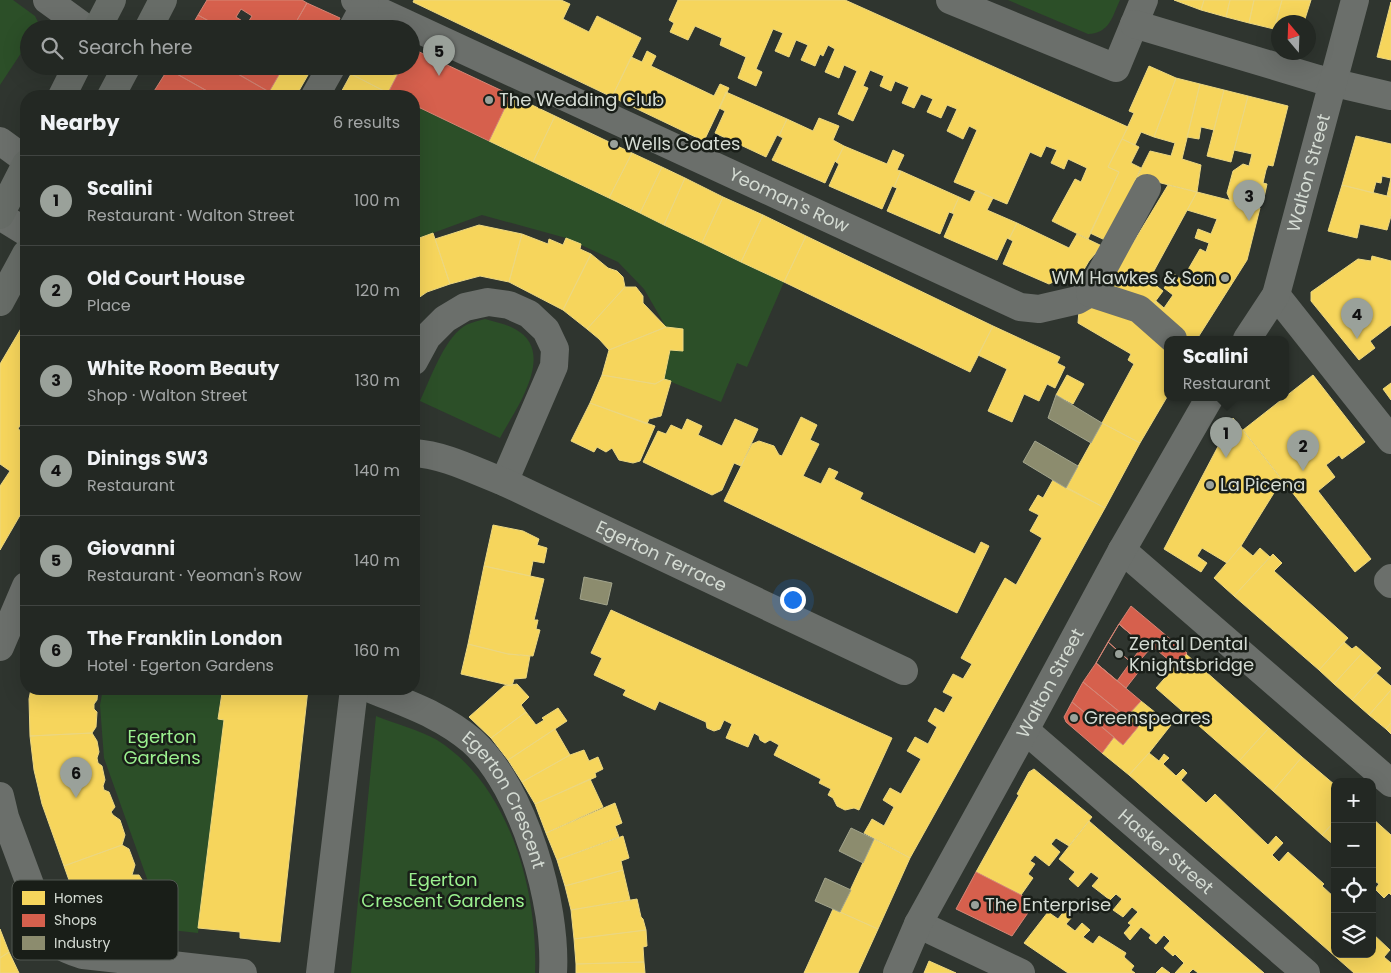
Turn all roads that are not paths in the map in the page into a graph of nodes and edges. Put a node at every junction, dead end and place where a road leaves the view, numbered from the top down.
1 (48, 0) edge
2 (112, 0) edge
3 (163, 0) edge
4 (950, 0) edge
5 (1355, 0) edge
6 (360, 2) edge
7 (1139, 12) edge
8 (75, 20) edge
9 (102, 20) edge
10 (153, 20) edge
11 (355, 20) edge
12 (399, 20) edge
13 (420, 30) edge
14 (72, 75) edge
15 (122, 75) edge
16 (327, 75) edge
17 (1333, 83) junction
18 (65, 90) edge
19 (114, 90) edge
20 (318, 90) edge
21 (1391, 96) edge
22 (0, 141) edge
23 (20, 156) edge
24 (20, 176) edge
25 (1147, 188) dead end
26 (0, 215) edge
27 (20, 228) edge
28 (20, 265) edge
29 (1090, 293) junction
30 (1276, 294) junction
31 (0, 302) edge
32 (1170, 336) edge
33 (1248, 336) edge
34 (420, 350) edge
35 (1208, 401) edge
36 (1391, 440) edge
37 (420, 454) edge
38 (504, 482) junction
39 (1122, 550) junction
40 (1391, 578) edge
41 (1391, 584) edge
42 (20, 600) edge
43 (0, 647) edge
44 (904, 670) dead end
45 (353, 695) edge
46 (386, 695) edge
47 (1026, 730) junction
48 (1391, 783) edge
49 (0, 796) edge
50 (29, 880) edge
51 (918, 924) junction
52 (127, 960) edge
53 (243, 973) edge
54 (320, 973) edge
55 (553, 973) edge
56 (897, 973) edge
57 (1021, 973) edge
58 (1306, 973) edge

1 - 8 street
2 - 9 highway
3 - 10 highway
4 - 7 street
5 - 17 street, Walton Street
6 - 11 street
6 - 12 street, Yeoman's Row
7 - 17 street
13 - 29 street, Yeoman's Row
14 - 18 highway
15 - 19 highway
16 - 20 street
17 - 21 street
17 - 30 street, Walton Street
22 - 23 street
24 - 26 highway
25 - 29 street
26 - 27 street
28 - 31 highway
29 - 32 street
30 - 33 street, Walton Street
30 - 36 street
34 - 38 street
35 - 39 street, Walton Street
37 - 38 street, Egerton Terrace
38 - 44 street, Egerton Terrace
39 - 47 street, Walton Street
39 - 48 street
40 - 41 street
42 - 43 street
45 - 54 street
46 - 55 street, Egerton Crescent
47 - 51 street, Walton Street
47 - 58 street, Hasker Street
49 - 50 street
51 - 56 street, Walton Street
51 - 57 street
52 - 53 street

